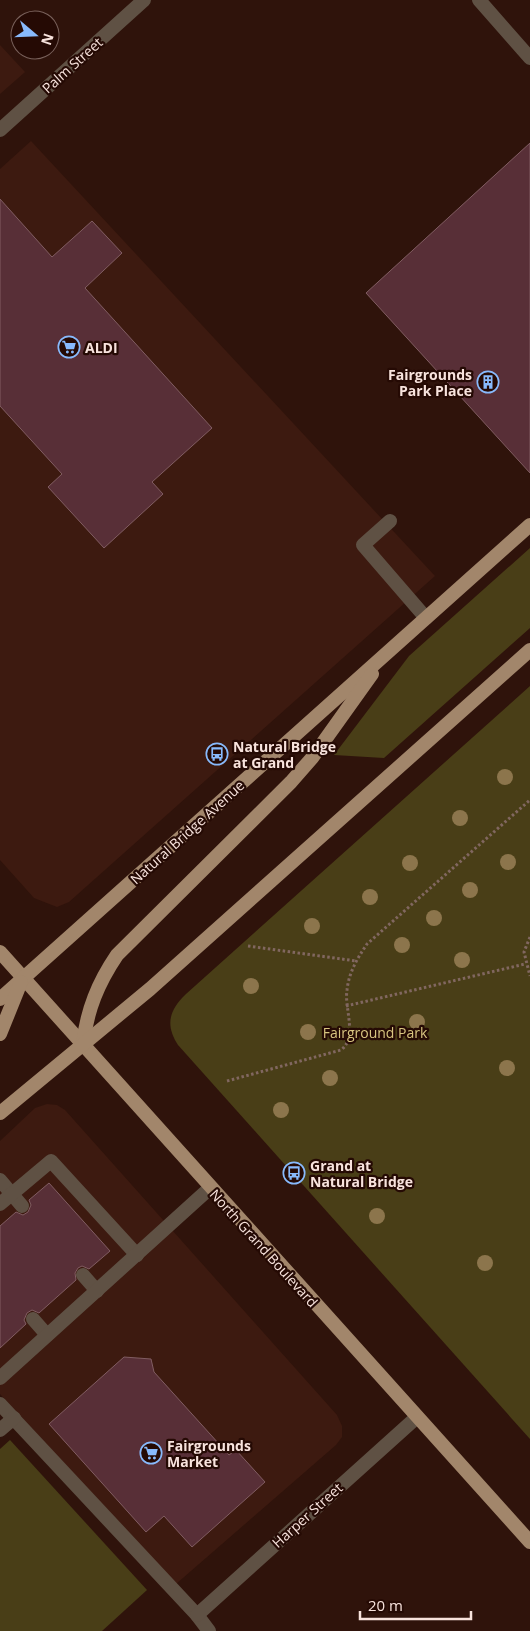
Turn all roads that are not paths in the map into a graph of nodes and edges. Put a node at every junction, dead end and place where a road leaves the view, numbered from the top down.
1 (144, 0) edge
2 (479, 0) edge
3 (530, 58) edge
4 (0, 130) edge
5 (390, 521) dead end
6 (530, 525) edge
7 (426, 618) junction
8 (530, 650) edge
9 (387, 652) junction
10 (0, 952) edge
11 (23, 977) junction
12 (0, 999) edge
13 (0, 1034) edge
14 (84, 1044) junction
15 (0, 1113) edge
16 (0, 1180) edge
17 (210, 1188) junction
18 (12, 1194) junction
19 (0, 1204) edge
20 (22, 1206) dead end
21 (136, 1255) junction
22 (83, 1275) dead end
23 (97, 1291) junction
24 (33, 1318) dead end
25 (47, 1335) junction
26 (0, 1378) edge
27 (0, 1404) edge
28 (417, 1417) junction
29 (14, 1418) junction
30 (0, 1430) edge
31 (530, 1542) edge
32 (197, 1615) junction
33 (209, 1631) edge

1 - 4 street, Palm Street
2 - 3 street
5 - 7 street
6 - 7 main road, Natural Bridge Avenue
7 - 9 main road, Natural Bridge Avenue
8 - 14 main road
9 - 11 main road, Natural Bridge Avenue
9 - 14 main road
10 - 11 main road, North Grand Boulevard
11 - 12 main road, Natural Bridge Avenue
11 - 13 main road
11 - 14 main road, North Grand Boulevard
14 - 15 main road
14 - 17 main road, North Grand Boulevard
16 - 18 street
17 - 21 street
17 - 28 main road, North Grand Boulevard
18 - 19 street
18 - 20 street
18 - 21 street
21 - 23 street
22 - 23 street
23 - 25 street
24 - 25 street
25 - 26 street
27 - 29 street
28 - 31 main road, North Grand Boulevard
28 - 32 street, Harper Street
29 - 30 street
29 - 32 street
32 - 33 street

